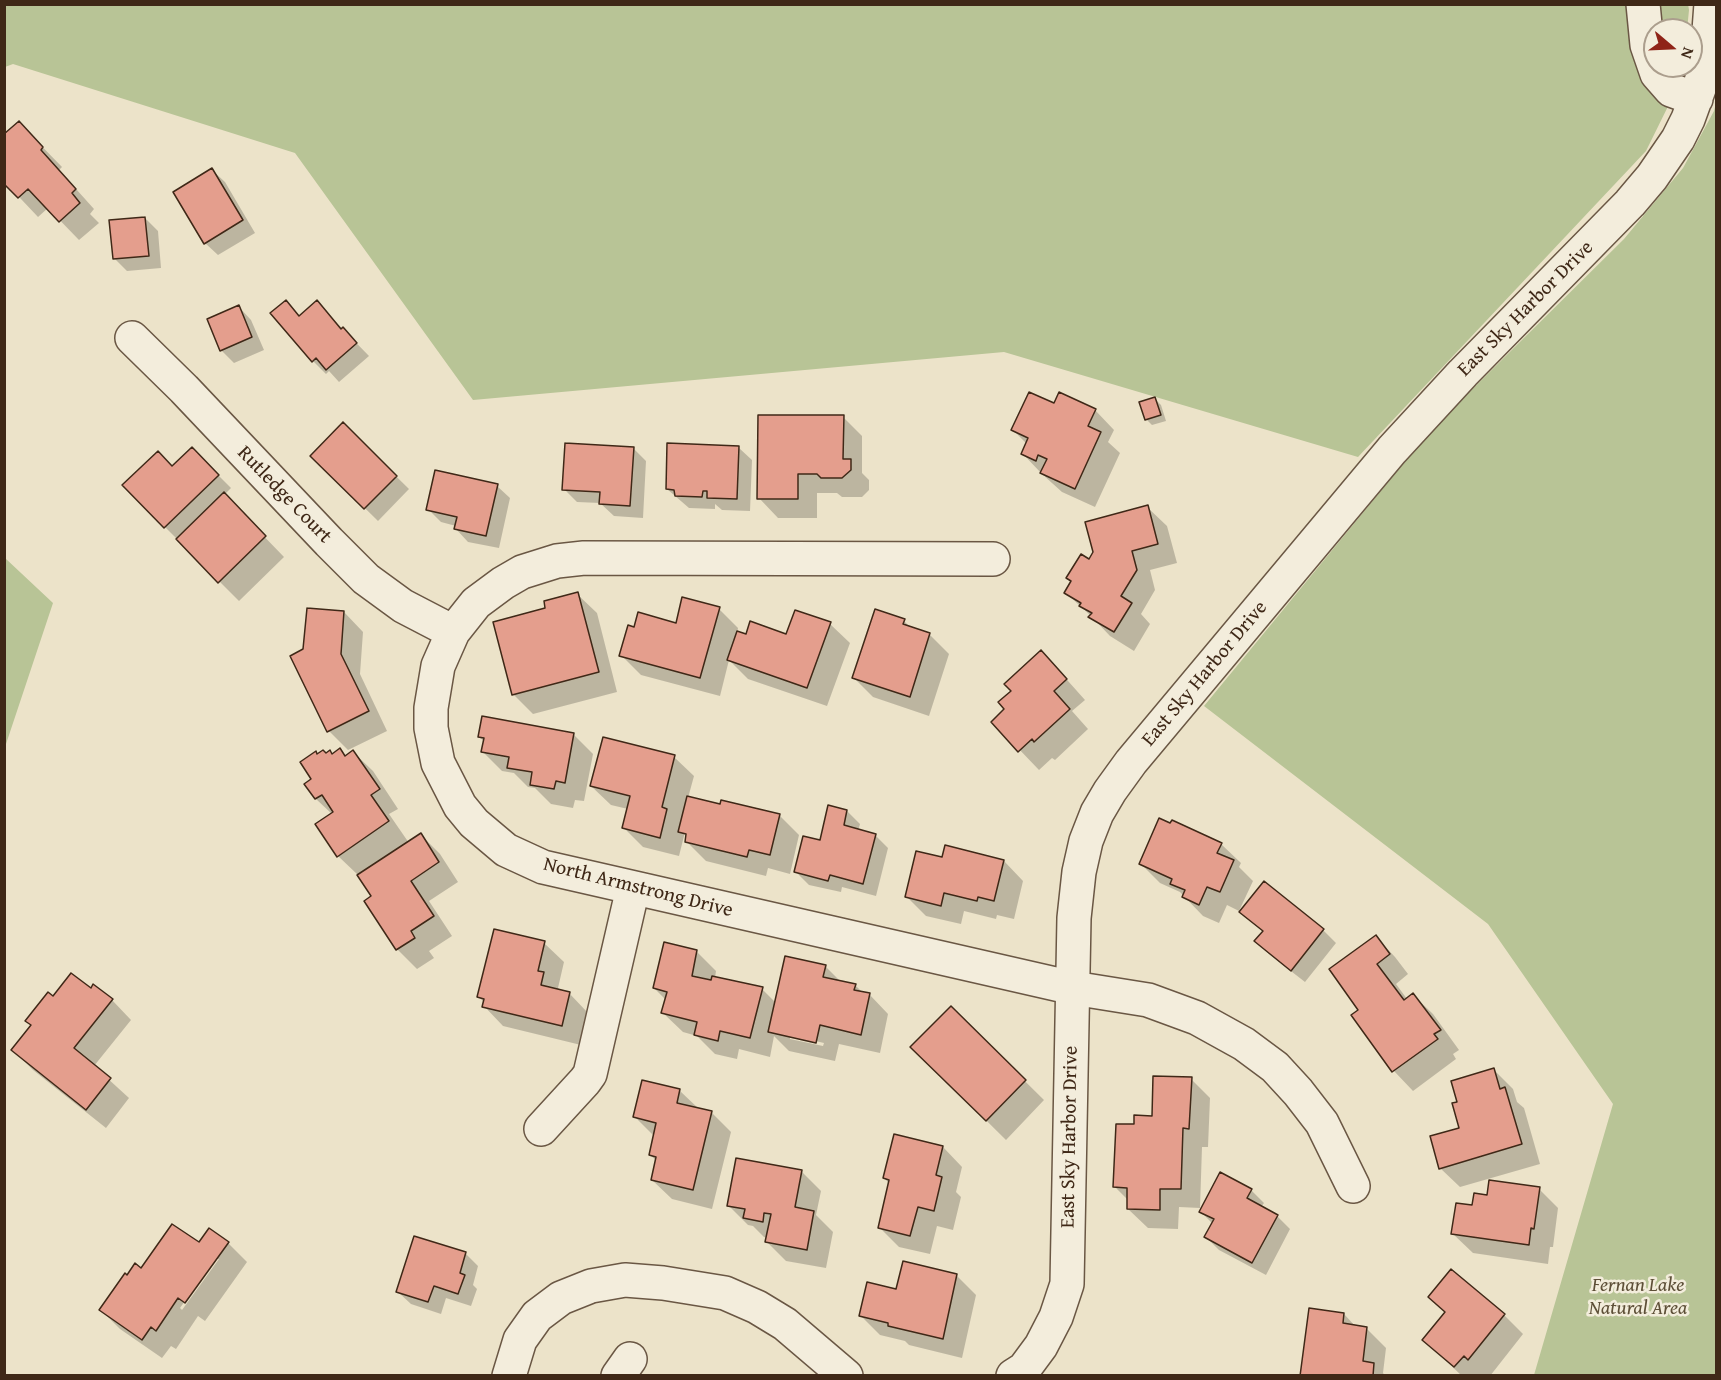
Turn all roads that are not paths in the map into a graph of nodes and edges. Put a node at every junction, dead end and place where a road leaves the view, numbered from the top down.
1 (1643, 4) edge
2 (1711, 4) edge
3 (1696, 99) junction
4 (132, 338) dead end
5 (993, 559) dead end
6 (453, 632) junction
7 (633, 888) junction
8 (1072, 988) junction
9 (541, 1129) dead end
10 (1353, 1186) dead end
11 (509, 1376) edge
12 (846, 1376) edge
13 (1013, 1376) edge

1 - 3 street
2 - 3 street, East Sky Harbor Drive
3 - 8 street, East Sky Harbor Drive
4 - 6 street, Rutledge Court
5 - 6 street, North Armstrong Drive
6 - 7 street, North Armstrong Drive
7 - 8 street, North Armstrong Drive
7 - 9 street
8 - 10 street, North Armstrong Drive
8 - 13 street, East Sky Harbor Drive
11 - 12 street

